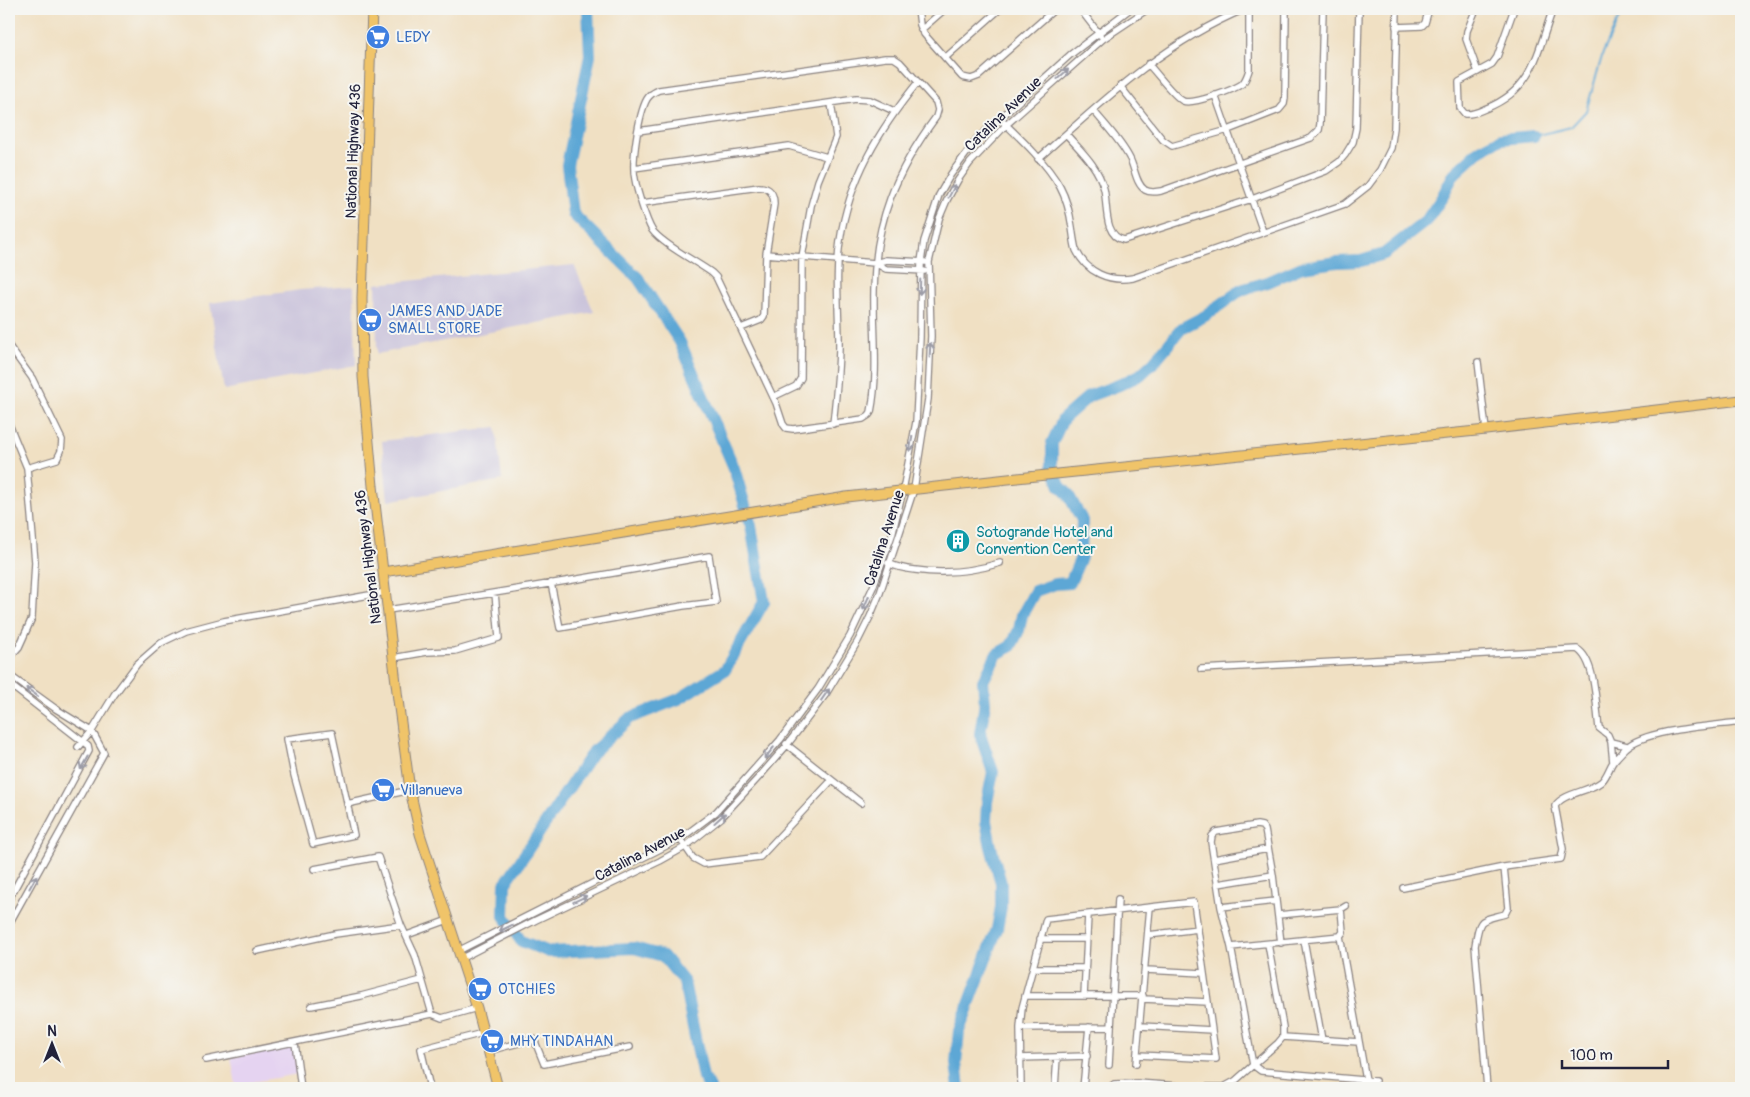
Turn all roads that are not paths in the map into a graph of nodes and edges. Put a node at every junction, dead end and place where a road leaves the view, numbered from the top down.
1 (372, 9) edge
2 (918, 9) edge
3 (945, 9) edge
4 (1000, 9) edge
5 (1054, 9) edge
6 (1080, 9) edge
7 (1130, 9) edge
8 (1148, 9) edge
9 (1245, 9) edge
10 (1249, 9) edge
11 (1286, 9) edge
12 (1323, 9) edge
13 (1359, 9) edge
14 (1396, 9) edge
15 (1429, 9) edge
16 (1476, 9) edge
17 (1514, 9) edge
18 (1553, 9) edge
19 (1396, 28) junction
20 (921, 30) junction
21 (1098, 32) junction
22 (1103, 39) junction
23 (944, 58) junction
24 (1148, 64) junction
25 (1478, 72) junction
26 (918, 82) junction
27 (1120, 86) junction
28 (1215, 95) junction
29 (831, 103) junction
30 (1092, 110) junction
31 (894, 111) junction
32 (999, 118) junction
33 (1006, 125) junction
34 (1228, 130) junction
35 (638, 131) junction
36 (1066, 134) junction
37 (827, 157) junction
38 (1038, 159) junction
39 (1239, 163) junction
40 (634, 168) junction
41 (1252, 198) junction
42 (642, 203) junction
43 (1263, 232) junction
44 (766, 254) junction
45 (802, 257) junction
46 (838, 260) junction
47 (921, 262) junction
48 (929, 262) junction
49 (875, 263) junction
50 (920, 271) junction
51 (929, 272) junction
52 (741, 328) junction
53 (9, 346) edge
54 (1478, 362) dead end
55 (773, 397) junction
56 (1741, 400) edge
57 (9, 424) edge
58 (833, 424) junction
59 (1486, 430) junction
60 (26, 468) junction
61 (914, 489) junction
62 (903, 490) junction
63 (884, 558) junction
64 (1000, 562) dead end
65 (890, 564) junction
66 (383, 572) junction
67 (551, 583) junction
68 (386, 592) junction
69 (495, 593) junction
70 (388, 610) junction
71 (9, 658) edge
72 (393, 658) junction
73 (1201, 669) dead end
74 (9, 675) edge
75 (9, 684) edge
76 (68, 716) junction
77 (1741, 722) edge
78 (59, 724) junction
79 (92, 731) junction
80 (780, 740) junction
81 (82, 741) junction
82 (1612, 742) junction
83 (787, 745) junction
84 (1627, 746) junction
85 (78, 747) dead end
86 (1613, 762) junction
87 (832, 781) junction
88 (410, 790) junction
89 (861, 803) dead end
90 (347, 804) junction
91 (680, 839) junction
92 (685, 847) junction
93 (1268, 849) junction
94 (1214, 859) junction
95 (1504, 867) junction
96 (314, 869) dead end
97 (1273, 875) junction
98 (1218, 884) junction
99 (1402, 888) dead end
100 (9, 899) edge
101 (1118, 899) dead end
102 (1276, 902) junction
103 (1222, 906) junction
104 (1150, 907) junction
105 (1117, 910) junction
106 (1088, 915) junction
107 (1278, 915) junction
108 (534, 917) junction
109 (448, 920) junction
110 (9, 924) edge
111 (401, 925) junction
112 (1198, 929) junction
113 (407, 935) junction
114 (1148, 935) junction
115 (1340, 936) junction
116 (1040, 939) junction
117 (1087, 939) junction
118 (1304, 940) junction
119 (1281, 943) junction
120 (1268, 944) junction
121 (1231, 947) junction
122 (257, 951) dead end
123 (459, 955) junction
124 (1033, 968) junction
125 (1085, 968) junction
126 (1146, 970) junction
127 (1204, 973) junction
128 (422, 980) junction
129 (1114, 995) junction
130 (1025, 996) junction
131 (1084, 996) junction
132 (1143, 997) junction
133 (1208, 1002) junction
134 (311, 1006) dead end
135 (477, 1008) junction
136 (432, 1014) junction
137 (1141, 1026) junction
138 (1089, 1027) junction
139 (1112, 1027) junction
140 (1020, 1028) junction
141 (1212, 1030) junction
142 (483, 1033) junction
143 (1283, 1037) junction
144 (1322, 1040) junction
145 (1359, 1042) junction
146 (295, 1043) junction
147 (630, 1047) dead end
148 (488, 1051) junction
149 (1138, 1055) junction
150 (1087, 1056) junction
151 (1057, 1057) junction
152 (1020, 1058) junction
153 (206, 1060) dead end
154 (1109, 1064) dead end
155 (1136, 1064) dead end
156 (1253, 1065) junction
157 (1366, 1080) junction
158 (1375, 1081) dead end
159 (1137, 1085) edge
160 (1164, 1087) edge
161 (301, 1088) edge
162 (430, 1088) edge
163 (498, 1088) edge
164 (1022, 1088) edge
165 (1055, 1088) edge
166 (1083, 1088) edge
167 (1109, 1088) edge
168 (1193, 1088) edge
169 (1224, 1088) edge
170 (1487, 1088) edge

1 - 66 main road, National Highway 436
2 - 20 street
3 - 20 street
4 - 23 street
5 - 23 street
6 - 21 street
7 - 21 street, Catalina Avenue
8 - 22 street, Catalina Avenue
9 - 24 street
10 - 28 street
11 - 34 street
12 - 39 street
13 - 41 street
14 - 19 street
15 - 19 street
16 - 25 street
17 - 25 street
18 - 25 street
19 - 43 street
20 - 23 street
21 - 22 street
21 - 32 street, Catalina Avenue
33 -> 22 street, Catalina Avenue
24 - 27 street
24 - 28 street
26 - 31 street
26 - 35 street
26 - 49 street
27 - 30 street
27 - 34 street
28 - 34 street
29 - 31 street
29 - 35 street
29 - 37 street
30 - 36 street
30 - 39 street
31 - 46 street
32 - 33 street
32 - 47 street, Catalina Avenue
33 - 38 street
48 -> 33 street, Catalina Avenue
34 - 39 street
35 - 40 street
36 - 38 street
36 - 41 street
37 - 40 street
37 - 45 street
38 - 43 street
39 - 41 street
40 - 42 street
41 - 43 street
42 - 44 street
42 - 52 street
44 - 45 street
44 - 52 street
45 - 46 street
45 - 55 street
46 - 49 street
46 - 58 street
47 - 48 street
47 - 49 street
47 - 50 street, Catalina Avenue
48 - 51 street, Catalina Avenue
49 - 50 street
49 - 58 street
50 - 51 street
50 -> 62 street, Catalina Avenue
61 -> 51 street, Catalina Avenue
52 - 55 street
53 - 60 street
54 - 59 street
55 - 58 street
56 - 59 main road
57 - 60 street
59 - 61 main road
60 - 71 street
61 - 62 main road
61 - 65 street, Catalina Avenue
62 - 63 street, Catalina Avenue
62 - 66 main road
63 - 65 street
63 -> 80 street, Catalina Avenue
64 - 65 street
83 -> 65 street, Catalina Avenue
66 - 68 main road, National Highway 436
67 - 67 street
67 - 69 street
68 - 70 main road, National Highway 436
68 - 79 street
69 - 70 street
69 - 72 street
70 - 72 main road, National Highway 436
72 - 88 main road, National Highway 436
73 - 82 street
76 -> 74 street
75 - 78 street
76 - 78 street
76 - 79 street
77 - 84 street
78 - 81 street
79 - 81 street
110 -> 79 street
80 - 83 street
80 -> 91 street, Catalina Avenue
81 - 85 street
81 -> 100 street
82 - 84 street
82 - 86 street
83 - 87 street
92 -> 83 street, Catalina Avenue
84 - 86 street
86 - 95 street
87 - 89 street
87 - 92 street
88 - 90 street
88 - 109 main road, National Highway 436
90 - 90 street
91 - 92 street
91 - 108 street, Catalina Avenue
108 -> 92 street, Catalina Avenue
93 - 94 street
93 - 94 street
93 - 97 street
94 - 98 street
95 - 99 street
95 - 170 street
96 - 111 street
97 - 98 street
97 - 102 street
98 - 103 street
101 - 105 street
102 - 103 street
102 - 107 street
103 - 121 street
104 - 105 street
104 - 112 street
104 - 114 street
105 - 106 street
105 - 129 street
106 - 116 street
106 - 117 street
107 - 115 street
107 - 119 street
108 -> 123 street, Catalina Avenue
108 - 123 street, Catalina Avenue
109 - 113 street
109 - 123 main road, National Highway 436
111 - 113 street
111 - 122 street
112 - 114 street
112 - 127 street
113 - 128 street
114 - 126 street
115 - 118 street
115 - 145 street
116 - 117 street
116 - 124 street
117 - 125 street
118 - 119 street
118 - 144 street
119 - 120 street
120 - 121 street
120 - 143 street
121 - 156 street
123 - 135 main road, National Highway 436
124 - 125 street
124 - 130 street
125 - 131 street
126 - 127 street
126 - 132 street
127 - 133 street
128 - 134 street
128 - 136 street
129 - 131 street
129 - 132 street
129 - 139 street
130 - 131 street
130 - 140 street
132 - 133 street
132 - 137 street
133 - 141 street
135 - 136 street
135 - 142 main road, National Highway 436
136 - 146 street
137 - 141 street
137 - 149 street
138 - 139 street
138 - 140 street
138 - 150 street
139 - 154 street
140 - 152 street
141 - 149 street
142 - 148 main road, National Highway 436
142 - 162 street
143 - 144 street
143 - 156 street
144 - 145 street
145 - 157 street
146 - 153 street
146 - 161 street
147 - 148 street
148 - 163 main road, National Highway 436
149 - 155 street
150 - 151 street
150 - 166 street
151 - 152 street
151 - 165 street
152 - 164 street
156 - 157 street
156 - 169 street
157 - 158 street
159 - 160 street
159 - 167 street
160 - 168 street
168 - 169 street

